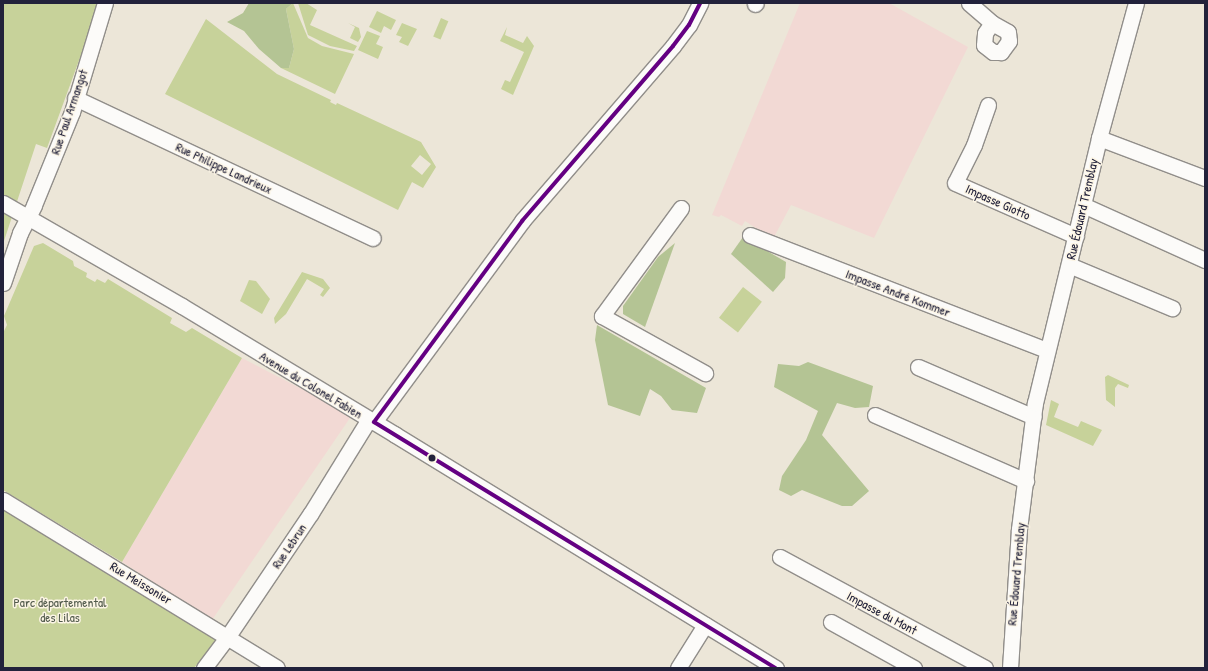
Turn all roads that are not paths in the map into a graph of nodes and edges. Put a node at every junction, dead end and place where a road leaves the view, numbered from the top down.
1 (105, 3) edge
2 (700, 3) edge
3 (970, 3) edge
4 (1136, 3) edge
5 (992, 23) dead end
6 (75, 98) junction
7 (988, 105) dead end
8 (1099, 138) junction
9 (1205, 178) edge
10 (3, 203) edge
11 (1083, 205) junction
12 (681, 208) dead end
13 (27, 218) junction
14 (750, 235) dead end
15 (1076, 236) junction
16 (373, 238) dead end
17 (1205, 260) edge
18 (1070, 265) junction
19 (3, 283) edge
20 (1172, 308) dead end
21 (1046, 350) junction
22 (918, 367) dead end
23 (705, 373) dead end
24 (875, 415) dead end
25 (1034, 417) junction
26 (372, 421) junction
27 (1026, 481) junction
28 (3, 500) edge
29 (780, 558) dead end
30 (831, 622) dead end
31 (705, 625) junction
32 (228, 636) junction
33 (204, 668) edge
34 (278, 668) edge
35 (678, 668) edge
36 (776, 668) edge
37 (914, 668) edge
38 (985, 668) edge
39 (1010, 668) edge

1 - 6 street, Rue Paul Armangot
2 - 26 street, Rue Lebrun
3 - 5 street
4 - 8 street, Rue Édouard Tremblay
6 - 13 street, Rue Paul Armangot
6 - 16 street, Rue Philippe Landrieux
7 - 15 street, Impasse Giotto
8 - 9 street
8 - 11 street, Rue Édouard Tremblay
10 - 13 street, Avenue du Colonel Fabien
11 - 15 street, Rue Édouard Tremblay
11 - 17 street
12 - 23 street
13 - 19 street, Rue Paul Armangot
13 - 26 street, Avenue du Colonel Fabien
14 - 21 street, Impasse André Kommer
15 - 18 street, Rue Édouard Tremblay
18 - 20 street
18 - 21 street, Rue Édouard Tremblay
21 - 25 street, Rue Édouard Tremblay
22 - 25 street
24 - 27 street
25 - 27 street, Rue Édouard Tremblay
26 - 31 street, Avenue du Colonel Fabien
26 - 32 street, Rue Lebrun
27 - 39 street, Rue Édouard Tremblay
28 - 32 street, Rue Meissonier
29 - 38 street, Impasse du Mont
30 - 37 street
31 - 35 street
31 - 36 street, Avenue du Colonel Fabien
32 - 33 street, Rue Lebrun
32 - 34 street, Rue Meissonier

